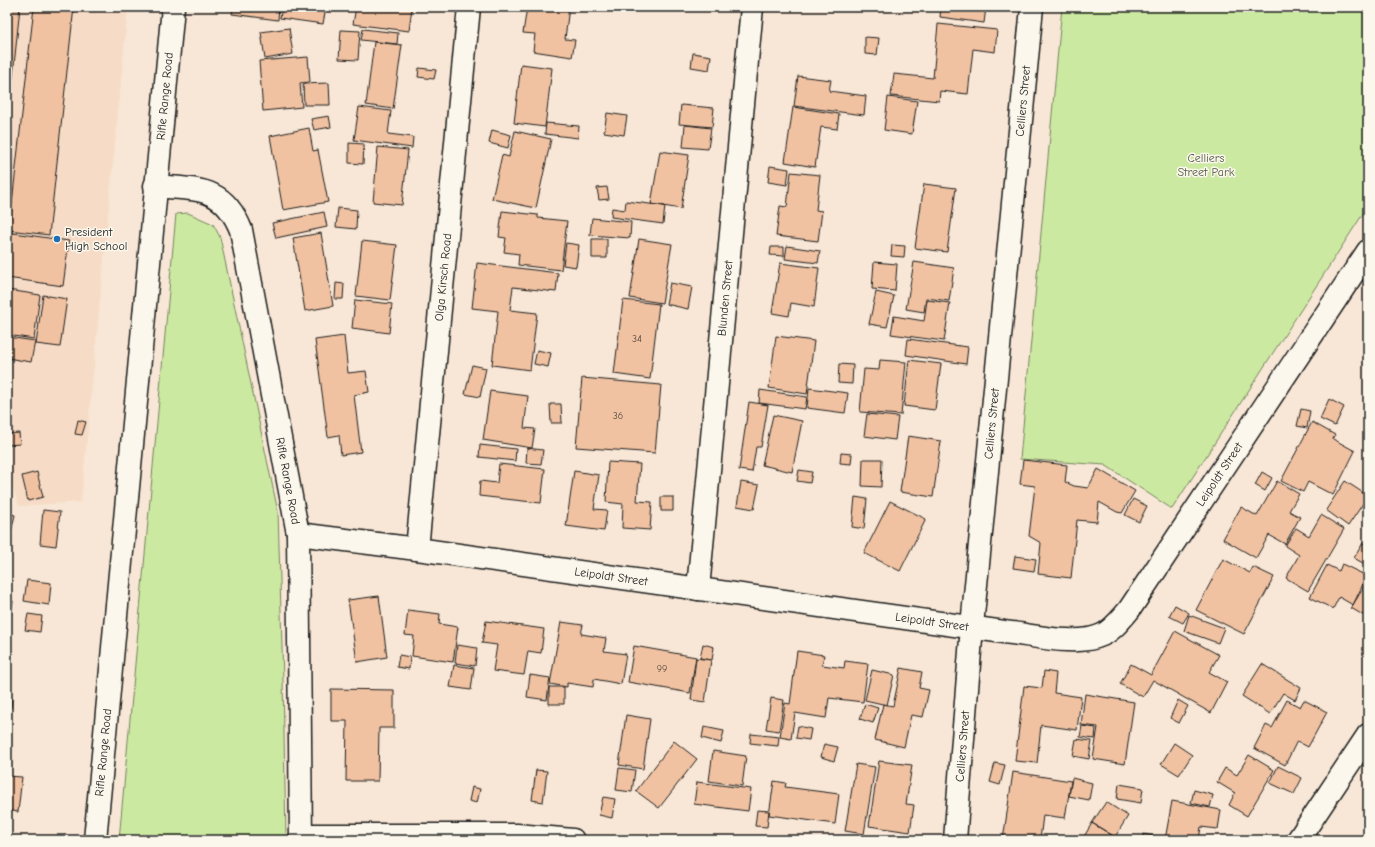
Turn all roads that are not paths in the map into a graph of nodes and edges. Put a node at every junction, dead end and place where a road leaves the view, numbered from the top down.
1 (173, 7) edge
2 (469, 7) edge
3 (752, 7) edge
4 (1032, 7) edge
5 (155, 186) junction
6 (1368, 251) edge
7 (298, 534) junction
8 (417, 548) junction
9 (698, 589) junction
10 (972, 626) junction
11 (1368, 735) edge
12 (301, 837) edge
13 (95, 840) edge
14 (573, 840) edge
15 (955, 840) edge
16 (1298, 840) edge

1 - 5 street, Rifle Range Road
2 - 8 street, Olga Kirsch Road
3 - 9 street, Blunden Street
4 - 10 street, Celliers Street
5 - 7 street, Rifle Range Road
5 - 13 street, Rifle Range Road
6 - 10 street, Leipoldt Street
7 - 8 street, Leipoldt Street
7 - 12 street, Rifle Range Road
8 - 9 street, Leipoldt Street
9 - 10 street, Leipoldt Street
10 - 15 street, Celliers Street
11 - 16 street
12 - 14 street

